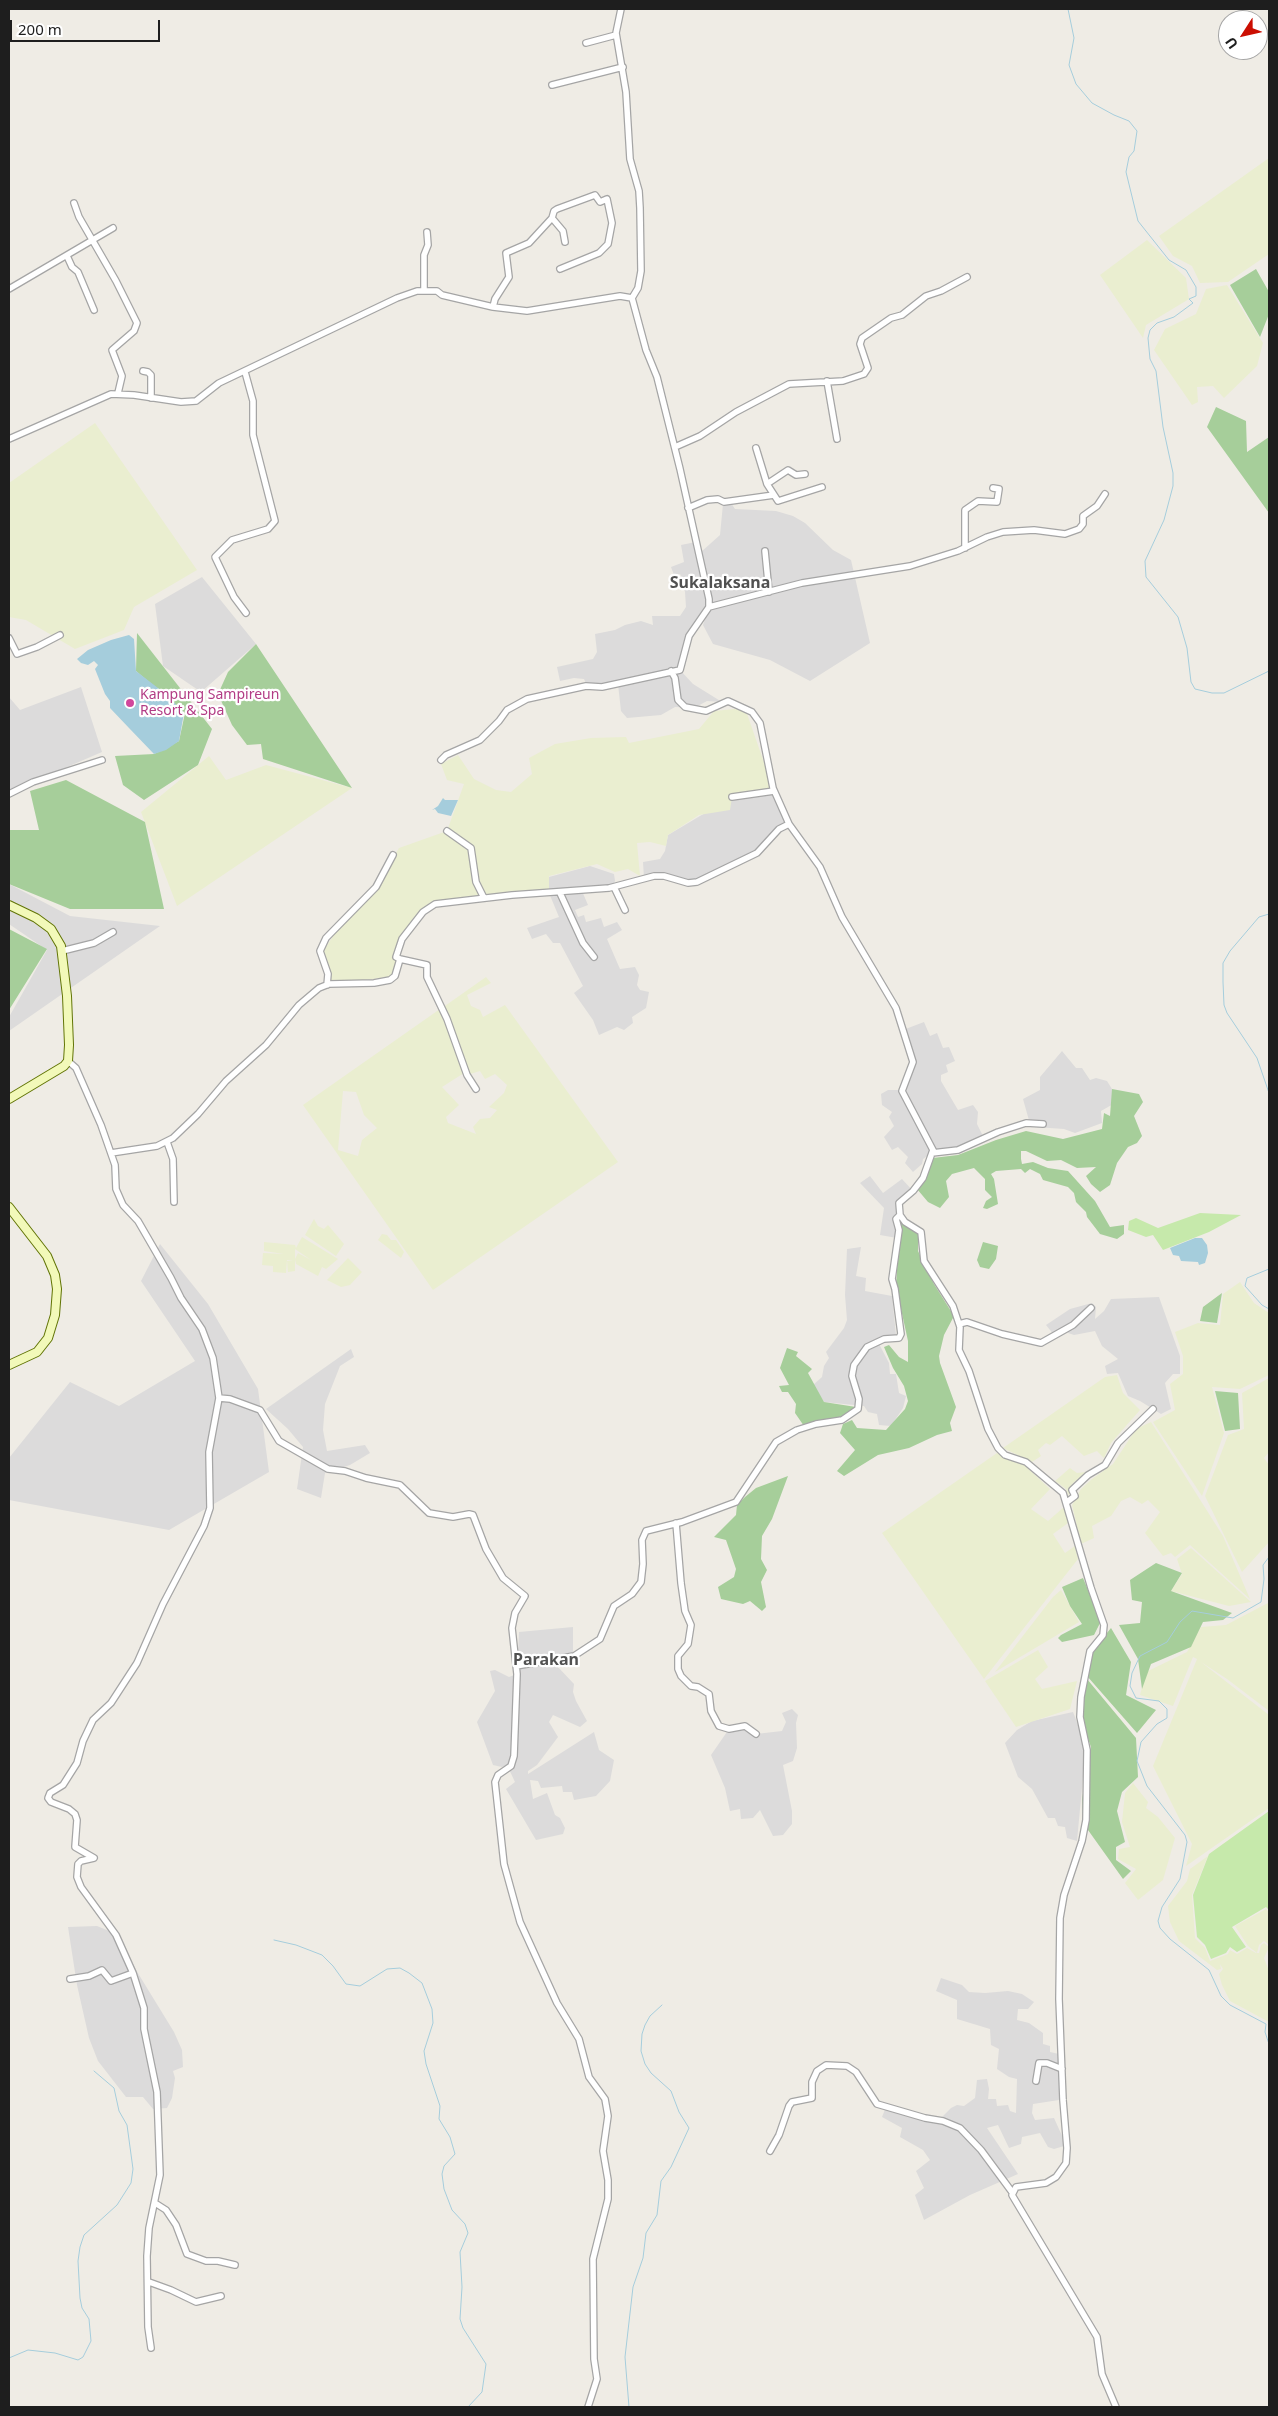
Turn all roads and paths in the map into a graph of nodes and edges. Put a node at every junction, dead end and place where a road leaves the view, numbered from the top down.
1 (621, 9) edge
2 (616, 35) junction
3 (586, 43) dead end
4 (623, 67) junction
5 (552, 85) dead end
6 (74, 203) dead end
7 (552, 218) junction
8 (113, 228) dead end
9 (427, 232) dead end
10 (93, 240) junction
11 (566, 242) dead end
12 (67, 256) junction
13 (560, 269) dead end
14 (967, 277) dead end
15 (9, 289) edge
16 (424, 290) junction
17 (632, 298) junction
18 (493, 307) junction
19 (94, 310) dead end
20 (143, 371) dead end
21 (245, 372) junction
22 (827, 381) junction
23 (118, 394) junction
24 (151, 398) junction
25 (9, 439) edge
26 (837, 439) dead end
27 (675, 448) junction
28 (756, 448) dead end
29 (805, 474) dead end
30 (767, 484) junction
31 (822, 487) dead end
32 (993, 488) dead end
33 (1105, 494) dead end
34 (774, 495) junction
35 (688, 508) junction
36 (965, 548) junction
37 (765, 551) dead end
38 (769, 592) junction
39 (709, 607) junction
40 (246, 613) dead end
41 (60, 635) dead end
42 (9, 638) edge
43 (671, 671) junction
44 (102, 760) dead end
45 (441, 760) dead end
46 (774, 791) junction
47 (9, 794) edge
48 (732, 797) dead end
49 (789, 824) junction
50 (447, 831) dead end
51 (393, 855) dead end
52 (614, 887) junction
53 (560, 893) junction
54 (484, 898) junction
55 (9, 905) edge
56 (625, 910) dead end
57 (113, 932) dead end
58 (62, 951) junction
59 (594, 957) dead end
60 (400, 959) junction
61 (326, 985) junction
62 (68, 1061) junction
63 (476, 1089) dead end
64 (9, 1098) edge
65 (1043, 1124) dead end
66 (166, 1142) junction
67 (932, 1153) junction
68 (112, 1154) junction
69 (174, 1202) dead end
70 (9, 1207) edge
71 (900, 1215) junction
72 (1091, 1308) dead end
73 (959, 1324) junction
74 (9, 1365) edge
75 (219, 1398) junction
76 (1153, 1408) dead end
77 (1067, 1502) junction
78 (676, 1523) junction
79 (516, 1666) junction
80 (756, 1734) dead end
81 (133, 1973) junction
82 (70, 1979) dead end
83 (1062, 2069) junction
84 (1036, 2080) dead end
85 (770, 2151) dead end
86 (1012, 2192) junction
87 (155, 2203) junction
88 (235, 2265) dead end
89 (149, 2282) junction
90 (221, 2296) dead end
91 (151, 2348) dead end
92 (588, 2407) edge
93 (1116, 2407) edge

1 - 2 street
2 - 3 street
2 - 4 street
4 - 5 street
4 - 17 street
6 - 10 street
7 - 11 street
7 - 13 street
7 - 18 street
8 - 10 street
9 - 16 street
10 - 12 street
10 - 23 street
12 - 15 street
12 - 19 street
14 - 22 street
16 - 18 street
16 - 21 street
17 - 18 street
17 - 27 street
20 - 24 street
21 - 24 street
21 - 40 street
22 - 26 street
22 - 27 street
23 - 24 street
23 - 25 street
27 - 35 street
28 - 30 street
29 - 30 street
30 - 34 street
31 - 34 street
32 - 36 street
33 - 36 street
34 - 35 street
35 - 39 street
36 - 38 street
37 - 38 street
38 - 39 street
39 - 43 street
41 - 42 street
43 - 45 street
43 - 46 street
44 - 47 street
46 - 48 street
46 - 49 street
49 - 52 street
49 - 67 street
50 - 54 street
51 - 61 street
52 - 53 street
52 - 56 street
53 - 54 street
53 - 59 street
54 - 60 street
55 - 58 main road
57 - 58 street
58 - 62 main road
60 - 61 street
60 - 63 street
61 - 66 street
62 - 64 main road
62 - 68 street
65 - 67 street
66 - 68 street
66 - 69 street
67 - 71 street
68 - 75 street
70 - 74 main road
71 - 73 street
71 - 78 street
72 - 73 street
73 - 77 street
75 - 79 street
75 - 81 street
76 - 77 street
77 - 83 street
78 - 79 street
78 - 80 street
79 - 92 street
81 - 82 street
81 - 87 street
83 - 84 street
83 - 86 street
85 - 86 street
86 - 93 street
87 - 88 street
87 - 89 street
89 - 90 street
89 - 91 street

